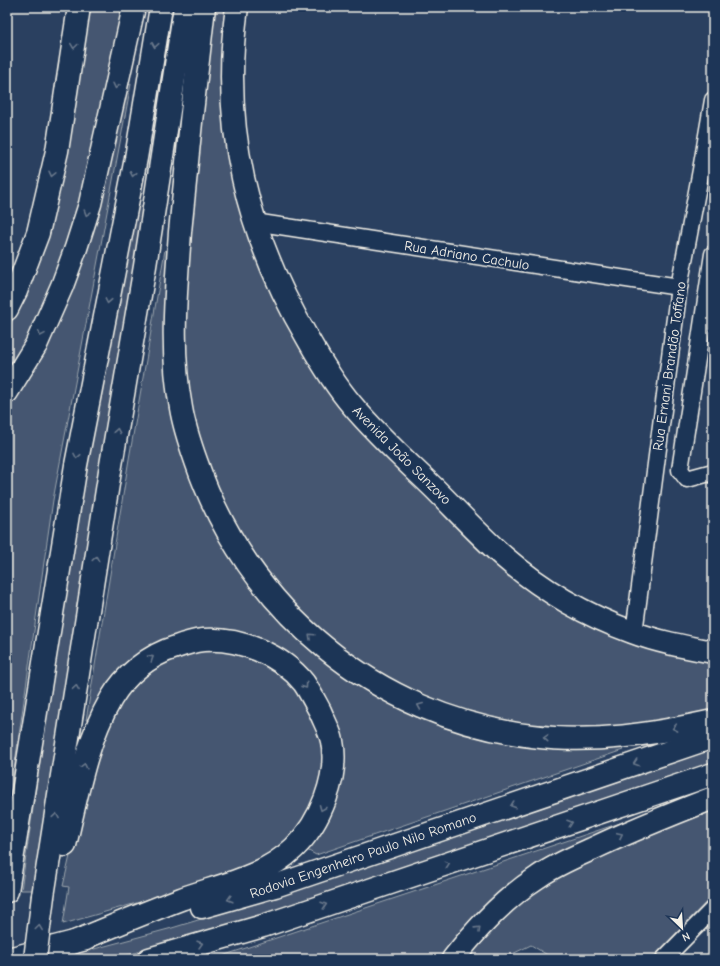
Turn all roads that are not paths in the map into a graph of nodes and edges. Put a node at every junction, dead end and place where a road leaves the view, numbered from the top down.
1 (79, 7) edge
2 (134, 7) edge
3 (161, 7) edge
4 (185, 7) edge
5 (204, 7) edge
6 (237, 7) edge
7 (713, 100) edge
8 (707, 168) edge
9 (254, 222) junction
10 (713, 254) edge
11 (679, 287) junction
12 (7, 309) edge
13 (707, 336) edge
14 (7, 392) edge
15 (707, 474) edge
16 (634, 633) junction
17 (713, 652) edge
18 (713, 721) edge
19 (713, 737) edge
20 (713, 774) edge
21 (713, 798) edge
22 (7, 892) edge
23 (44, 896) junction
24 (713, 909) edge
25 (72, 943) junction
26 (8, 959) edge
27 (35, 959) edge
28 (149, 959) edge
29 (453, 959) edge
30 (664, 959) edge

1 -> 12 main road
2 -> 14 main road
3 -> 22 main road
23 -> 4 main road
18 -> 5 main road
6 - 9 main road, Avenida João Sanzovo
7 - 8 street, Rua Ernani Brandão Toffano
8 - 11 street, Rua Ernani Brandão Toffano
9 - 11 street, Rua Adriano Cachulo
9 - 16 main road, Avenida João Sanzovo
10 - 13 street
11 - 16 street, Rua Ernani Brandão Toffano
13 - 15 street
16 - 17 main road, Avenida João Sanzovo
19 -> 25 main road, Rodovia Engenheiro Paulo Nilo Romano
28 -> 20 main road
29 -> 21 main road
23 -> 25 main road
27 -> 23 main road, bridge
24 - 30 street
25 - 26 main road, Rodovia Engenheiro Paulo Nilo Romano

